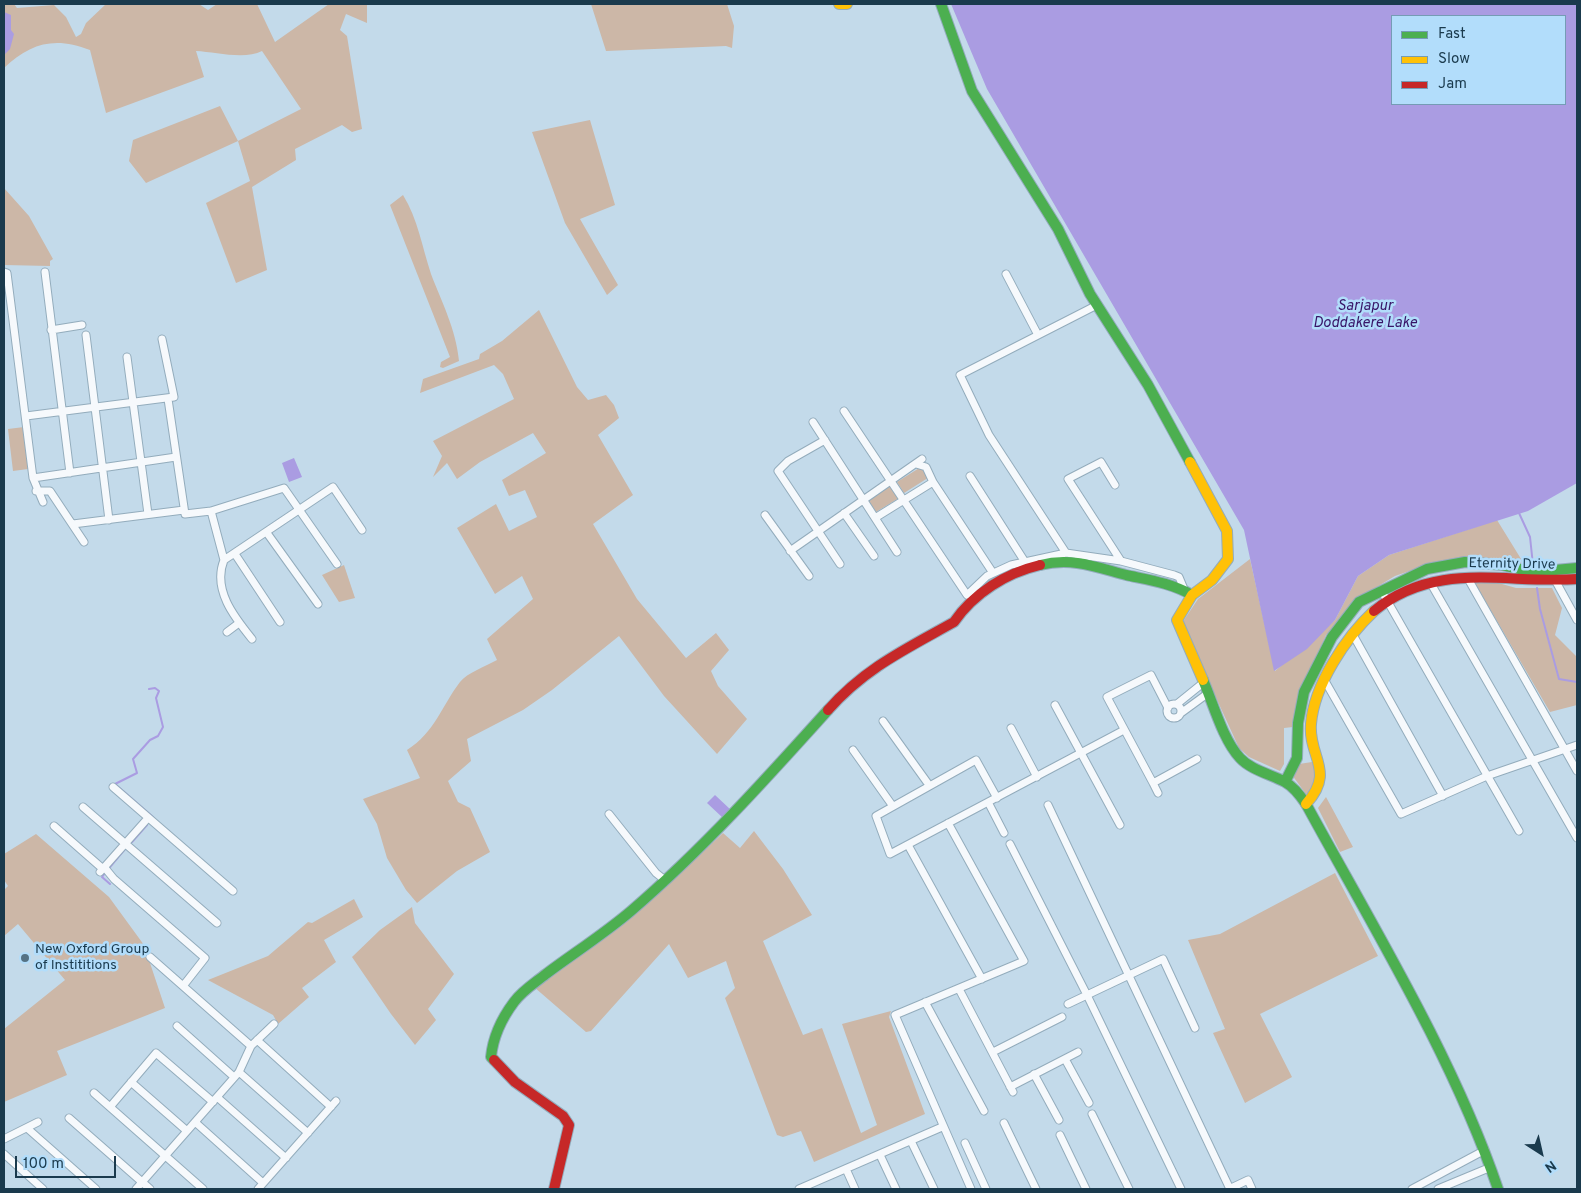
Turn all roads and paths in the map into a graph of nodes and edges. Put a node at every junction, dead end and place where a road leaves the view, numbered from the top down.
1 (839, 4) edge
2 (846, 4) edge
3 (940, 4) edge
4 (4, 272) edge
5 (45, 272) dead end
6 (1006, 274) dead end
7 (1097, 305) junction
8 (82, 325) dead end
9 (52, 330) junction
10 (86, 335) dead end
11 (1038, 335) junction
12 (162, 339) dead end
13 (127, 357) dead end
14 (168, 399) junction
15 (133, 403) junction
16 (96, 408) junction
17 (844, 411) dead end
18 (61, 413) junction
19 (26, 416) junction
20 (813, 422) dead end
21 (825, 440) junction
22 (176, 457) junction
23 (142, 462) junction
24 (103, 468) junction
25 (70, 473) junction
26 (970, 476) dead end
27 (33, 478) junction
28 (891, 481) junction
29 (933, 482) junction
30 (1115, 485) dead end
31 (36, 491) junction
32 (864, 500) junction
33 (903, 500) junction
34 (43, 502) dead end
35 (184, 510) junction
36 (300, 510) junction
37 (211, 511) junction
38 (844, 513) junction
39 (148, 514) junction
40 (765, 515) dead end
41 (876, 518) junction
42 (109, 520) junction
43 (73, 524) junction
44 (362, 530) dead end
45 (817, 532) junction
46 (267, 533) junction
47 (84, 542) dead end
48 (790, 551) junction
49 (897, 552) dead end
50 (1066, 553) junction
51 (235, 554) junction
52 (874, 556) dead end
53 (224, 560) junction
54 (1121, 561) junction
55 (1025, 562) junction
56 (337, 564) dead end
57 (840, 564) dead end
58 (1577, 568) edge
59 (993, 574) junction
60 (809, 576) dead end
61 (1467, 577) junction
62 (1577, 579) edge
63 (1554, 580) junction
64 (1430, 582) junction
65 (1380, 590) junction
66 (1188, 592) junction
67 (1387, 601) junction
68 (318, 604) dead end
69 (1577, 620) edge
70 (280, 622) dead end
71 (239, 623) junction
72 (227, 632) dead end
73 (1352, 633) junction
74 (252, 639) dead end
75 (1325, 681) junction
76 (1203, 683) junction
77 (1208, 694) junction
78 (1177, 704) junction
79 (1055, 705) dead end
80 (1168, 708) junction
81 (1181, 714) junction
82 (883, 721) dead end
83 (1011, 728) dead end
84 (1124, 730) junction
85 (1577, 745) edge
86 (1564, 749) junction
87 (853, 750) dead end
88 (1082, 754) junction
89 (1197, 760) dead end
90 (1532, 760) junction
91 (1577, 771) edge
92 (1487, 776) junction
93 (1037, 777) junction
94 (1286, 782) junction
95 (1153, 783) junction
96 (929, 785) junction
97 (112, 787) dead end
98 (1158, 793) dead end
99 (1443, 796) junction
100 (997, 798) junction
101 (988, 802) junction
102 (1306, 804) junction
103 (892, 805) junction
104 (1048, 805) dead end
105 (83, 806) dead end
106 (609, 814) dead end
107 (148, 818) junction
108 (948, 823) junction
109 (1120, 825) dead end
110 (54, 826) dead end
111 (1519, 831) dead end
112 (1004, 833) dead end
113 (1577, 838) edge
114 (126, 843) junction
115 (1010, 844) dead end
116 (908, 845) junction
117 (103, 870) junction
118 (666, 881) junction
119 (232, 892) dead end
120 (217, 923) dead end
121 (150, 957) dead end
122 (1128, 976) junction
123 (982, 979) junction
124 (183, 986) junction
125 (959, 989) junction
126 (1087, 995) junction
127 (925, 1002) junction
128 (1068, 1004) dead end
129 (1062, 1017) dead end
130 (274, 1024) dead end
131 (177, 1026) dead end
132 (1195, 1028) dead end
133 (254, 1043) junction
134 (993, 1052) junction
135 (1078, 1052) dead end
136 (1065, 1059) junction
137 (237, 1074) junction
138 (1034, 1074) junction
139 (131, 1082) junction
140 (94, 1093) dead end
141 (215, 1099) junction
142 (336, 1101) dead end
143 (1089, 1103) dead end
144 (110, 1107) junction
145 (331, 1107) junction
146 (984, 1111) dead end
147 (1092, 1114) dead end
148 (69, 1118) dead end
149 (1059, 1120) dead end
150 (38, 1122) dead end
151 (195, 1122) junction
152 (1004, 1123) dead end
153 (942, 1127) junction
154 (26, 1128) junction
155 (187, 1132) junction
156 (308, 1133) junction
157 (1060, 1135) dead end
158 (4, 1139) edge
159 (911, 1142) junction
160 (965, 1143) dead end
161 (1486, 1150) junction
162 (4, 1154) edge
163 (880, 1155) junction
164 (165, 1156) junction
165 (286, 1158) junction
166 (1491, 1167) junction
167 (846, 1169) junction
168 (142, 1183) junction
169 (261, 1186) edge
170 (811, 1187) edge
171 (43, 1189) edge
172 (96, 1189) edge
173 (136, 1189) edge
174 (150, 1189) edge
175 (202, 1189) edge
176 (554, 1189) edge
177 (799, 1189) edge
178 (855, 1189) edge
179 (896, 1189) edge
180 (934, 1189) edge
181 (972, 1189) edge
182 (986, 1189) edge
183 (1036, 1189) edge
184 (1086, 1189) edge
185 (1129, 1189) edge
186 (1181, 1189) edge
187 (1230, 1189) edge
188 (1252, 1189) edge
189 (1412, 1189) edge
190 (1438, 1189) edge
191 (1498, 1189) edge

1 - 2 street
3 - 7 street
4 - 19 street
5 - 9 street
6 - 11 street
7 - 11 street
7 - 66 street
8 - 9 street
9 - 18 street
10 - 16 street
11 - 50 street
12 - 14 street
13 - 15 street
14 - 15 street
14 - 22 street
15 - 16 street
15 - 23 street
16 - 18 street
16 - 24 street
17 - 28 street
18 - 19 street
18 - 25 street
19 - 27 street
20 - 21 street
21 - 32 street
21 - 45 street
22 - 23 street
22 - 35 street
23 - 24 street
23 - 39 street
24 - 25 street
24 - 42 street
25 - 27 street
26 - 55 street
27 - 31 street
28 - 29 street
28 - 32 street
28 - 33 street
29 - 33 street
29 - 59 street
30 - 54 street
31 - 34 street
31 - 43 street
32 - 38 street
32 - 41 street
33 - 41 street
33 - 59 street
35 - 37 street
35 - 39 street
36 - 37 street
36 - 44 street
36 - 46 street
36 - 56 street
37 - 53 street
38 - 45 street
38 - 52 street
39 - 42 street
40 - 48 street
41 - 49 street
42 - 43 street
43 - 47 street
45 - 48 street
45 - 57 street
46 - 51 street
46 - 68 street
48 - 60 street
50 - 54 street
50 - 55 street
51 - 53 street
51 - 70 street
53 - 71 street
54 - 66 street
55 - 59 street
58 - 65 street, Eternity Drive
61 - 63 street, Eternity Drive
61 - 64 street, Eternity Drive
61 - 86 street
62 - 63 street, Eternity Drive
63 - 69 street
64 - 67 street, Eternity Drive
64 - 90 street
65 - 67 street
65 - 94 street, Eternity Drive
66 - 76 street
66 - 118 street
67 - 73 street, Eternity Drive
67 - 92 street
71 - 72 street
71 - 74 street
73 - 75 street, Eternity Drive
73 - 99 street
75 - 99 street
75 - 102 street, Eternity Drive
76 - 77 street
76 - 78 street
77 - 81 street
77 - 94 street
78 - 80 street
78 - 81 street
79 - 88 street
80 - 81 street
80 - 84 street
82 - 96 street
83 - 93 street
84 - 88 street
84 - 95 street
85 - 86 street
86 - 90 street
86 - 91 street
87 - 103 street
88 - 93 street
88 - 109 street
89 - 95 street
90 - 92 street
90 - 113 street
92 - 99 street
92 - 111 street
93 - 100 street
94 - 102 street
95 - 98 street
96 - 100 street
96 - 103 street
97 - 107 street
100 - 101 street
101 - 108 street
101 - 112 street
102 - 161 street
103 - 116 street
104 - 122 street
105 - 114 street
106 - 118 street
107 - 114 street
107 - 119 street
108 - 116 street
108 - 123 street
110 - 117 street
114 - 117 street
114 - 120 street
115 - 126 street
116 - 123 street
117 - 124 street
118 - 176 street
121 - 124 street
122 - 126 street
122 - 132 street
122 - 187 street
123 - 125 street
124 - 133 street
125 - 127 street
125 - 134 street
126 - 128 street
126 - 186 street
127 - 146 street
127 - 153 street
129 - 134 street
130 - 133 street
131 - 137 street
133 - 137 street
133 - 145 street
134 - 138 street
135 - 136 street
136 - 138 street
136 - 143 street
137 - 141 street
137 - 156 street
138 - 149 street
139 - 141 street
139 - 144 street
139 - 155 street
140 - 144 street
141 - 151 street
141 - 165 street
142 - 145 street
144 - 164 street
145 - 156 street
147 - 185 street
148 - 168 street
150 - 154 street
151 - 155 street
151 - 169 street
152 - 183 street
153 - 159 street
153 - 181 street
154 - 158 street
154 - 172 street
155 - 164 street
156 - 165 street
157 - 184 street
159 - 163 street
159 - 180 street
160 - 182 street
161 - 166 street
161 - 189 street
162 - 171 street
163 - 167 street
163 - 179 street
164 - 168 street
164 - 175 street
165 - 169 street
166 - 190 street
166 - 191 street
167 - 170 street
167 - 178 street
168 - 173 street
168 - 174 street
170 - 177 street
187 - 188 street

